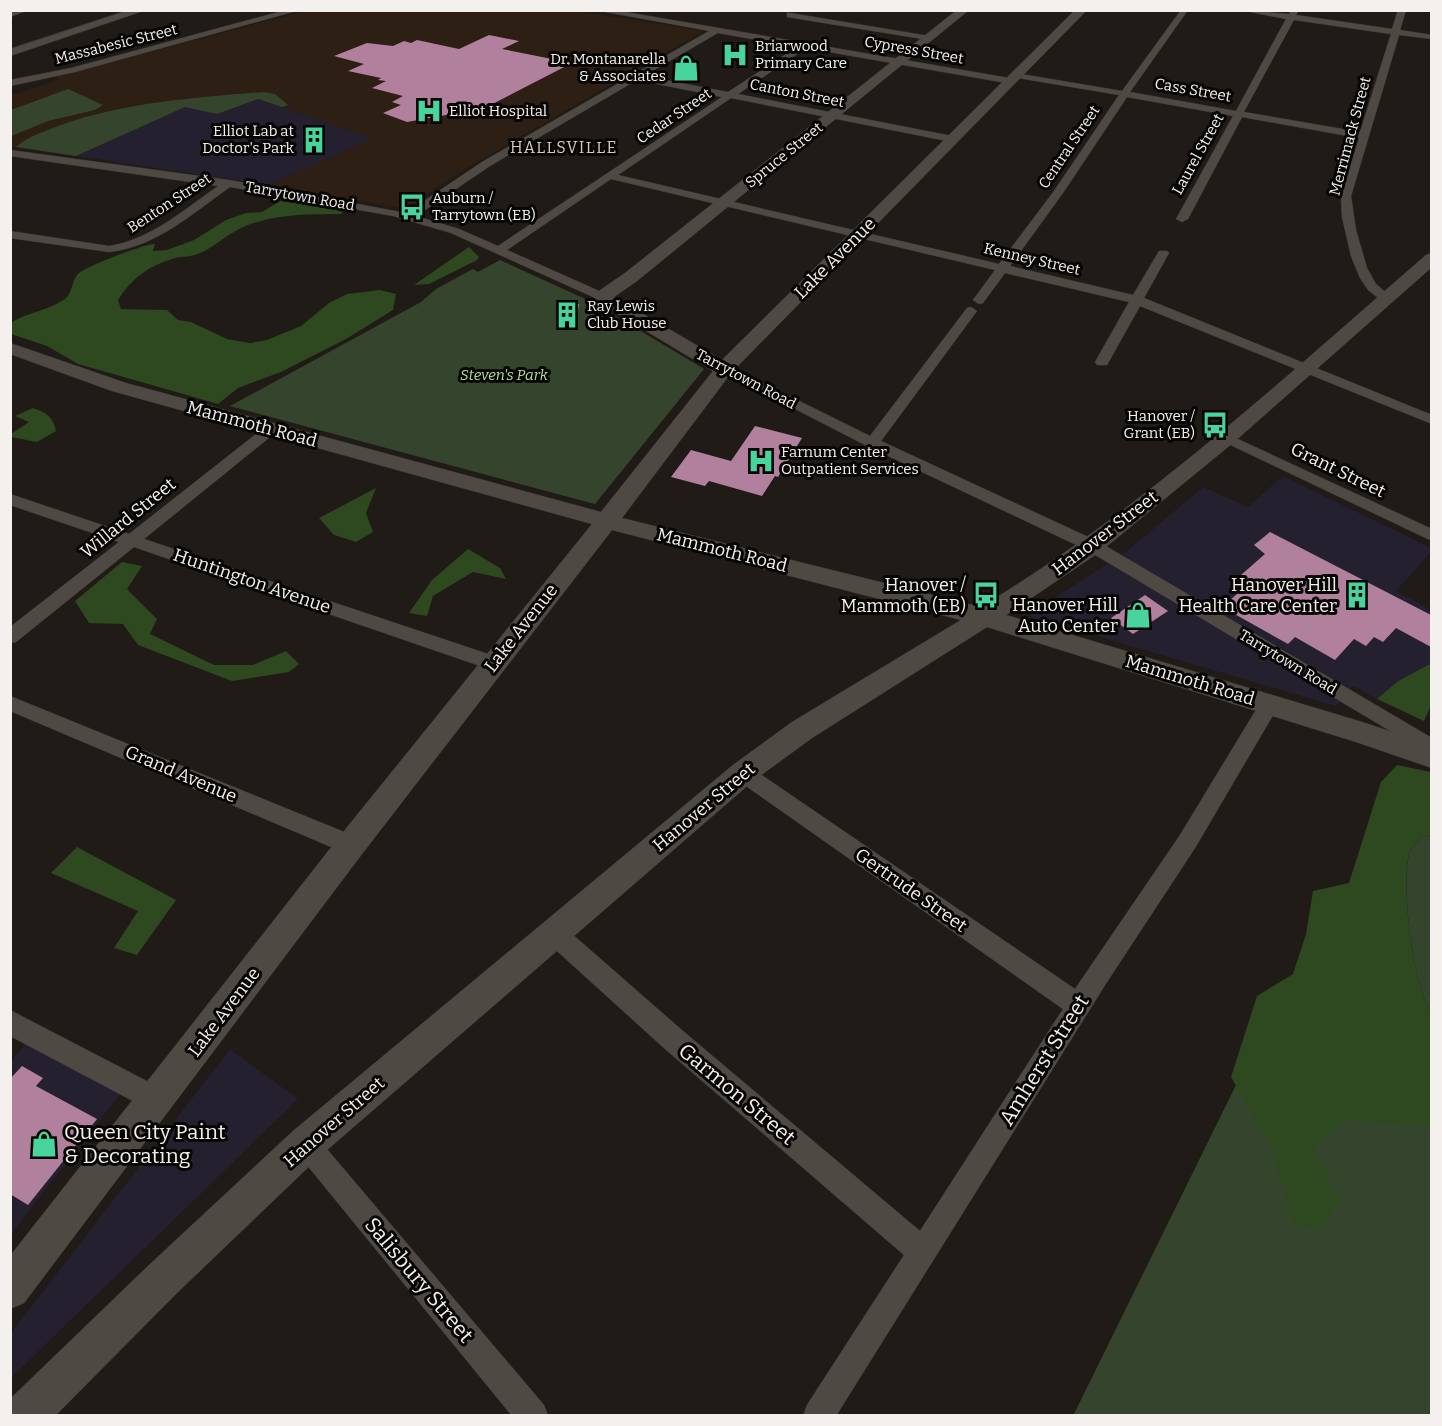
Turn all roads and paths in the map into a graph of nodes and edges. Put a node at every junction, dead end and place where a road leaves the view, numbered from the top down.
1 (26, 10) edge
2 (141, 10) edge
3 (297, 10) edge
4 (598, 10) edge
5 (673, 10) edge
6 (964, 10) edge
7 (1082, 10) edge
8 (1185, 10) edge
9 (1243, 10) edge
10 (1402, 10) edge
11 (249, 12) dead end
12 (1293, 14) edge
13 (10, 15) edge
14 (790, 15) dead end
15 (272, 17) junction
16 (656, 20) junction
17 (717, 30) junction
18 (1396, 32) junction
19 (1431, 37) edge
20 (930, 38) junction
21 (805, 45) junction
22 (10, 53) edge
23 (901, 62) junction
24 (636, 77) junction
25 (1015, 78) junction
26 (10, 83) edge
27 (1125, 93) junction
28 (731, 96) junction
29 (1239, 113) junction
30 (833, 115) junction
31 (1364, 136) junction
32 (952, 139) junction
33 (10, 153) edge
34 (610, 176) junction
35 (229, 183) junction
36 (723, 203) junction
37 (408, 216) junction
38 (1182, 219) dead end
39 (10, 234) edge
40 (859, 235) junction
41 (500, 250) junction
42 (1163, 253) dead end
43 (1431, 258) edge
44 (1001, 268) junction
45 (602, 297) junction
46 (1386, 297) junction
47 (1137, 300) junction
48 (13, 352) edge
49 (1102, 362) dead end
50 (1308, 368) junction
51 (724, 369) junction
52 (1431, 420) edge
53 (270, 429) junction
54 (1227, 438) junction
55 (872, 443) junction
56 (10, 499) edge
57 (606, 521) junction
58 (1431, 536) edge
59 (132, 540) junction
60 (1093, 546) junction
61 (984, 617) junction
62 (10, 637) edge
63 (493, 663) junction
64 (10, 703) edge
65 (1269, 705) junction
66 (1431, 748) edge
67 (1431, 757) edge
68 (743, 773) junction
69 (351, 845) junction
70 (555, 934) junction
71 (1079, 1006) junction
72 (10, 1022) edge
73 (157, 1100) junction
74 (306, 1144) junction
75 (923, 1252) junction
76 (10, 1289) edge
77 (24, 1416) edge
78 (533, 1416) edge
79 (818, 1416) edge

1 - 13 street
2 - 22 street
3 - 15 street, Massabesic Street
4 - 16 street, Cypress Street
5 - 16 street
6 - 20 street, Spruce Street
7 - 25 street, Lake Avenue
8 - 27 street, Central Street
9 - 12 street
10 - 18 street, Merrimack Street
11 - 15 street
12 - 18 street
12 - 29 street, Laurel Street
14 - 20 street
15 - 26 street, Massabesic Street
16 - 17 street, Cypress Street
17 - 21 street, Cypress Street
17 - 24 street
18 - 19 street
18 - 31 street, Merrimack Street
20 - 23 street, Spruce Street
21 - 23 street, Cypress Street
21 - 28 street, Cedar Street
23 - 25 street, Cypress Street
23 - 30 street, Spruce Street
24 - 28 street, Canton Street
24 - 37 street
25 - 27 street, Cass Street
25 - 32 street, Lake Avenue
27 - 29 street, Cass Street
27 - 44 street, Central Street
28 - 30 street, Canton Street
28 - 34 street, Cedar Street
29 - 31 street, Cass Street
29 - 38 street, Laurel Street
30 - 32 street, Canton Street
30 - 36 street, Spruce Street
31 - 46 street, Merrimack Street
32 - 40 street, Lake Avenue
33 - 35 street, Tarrytown Road
34 - 36 street, Kenney Street
34 - 41 street, Cedar Street
35 - 37 street, Tarrytown Road
35 - 39 street, Benton Street
36 - 40 street, Kenney Street
36 - 45 street, Spruce Street
37 - 41 street, Tarrytown Road
40 - 44 street, Kenney Street
40 - 51 street, Lake Avenue
41 - 45 street, Tarrytown Road
42 - 47 street
43 - 46 street, Hanover Street
44 - 47 street, Kenney Street
44 - 55 street, Central Street
45 - 51 street, Tarrytown Road
46 - 50 street, Hanover Street
47 - 49 street
47 - 50 street, Kenney Street
48 - 53 street, Mammoth Road
50 - 52 street, Kenney Street
50 - 54 street, Hanover Street
51 - 55 street, Tarrytown Road
51 - 57 street, Lake Avenue
53 - 57 street, Mammoth Road
53 - 59 street, Willard Street
54 - 58 street, Grant Street
54 - 60 street, Hanover Street
55 - 60 street, Tarrytown Road
56 - 59 street, Huntington Avenue
57 - 61 street, Mammoth Road
57 - 63 street, Lake Avenue
59 - 62 street, Willard Street
59 - 63 street, Huntington Avenue
60 - 61 street, Hanover Street
60 - 66 street, Tarrytown Road
61 - 65 street, Mammoth Road
61 - 68 street, Hanover Street
63 - 69 street, Lake Avenue
64 - 69 street, Grand Avenue
65 - 67 street, Mammoth Road
65 - 71 street, Amherst Street
68 - 70 street, Hanover Street
68 - 71 street, Gertrude Street
69 - 73 street, Lake Avenue
70 - 74 street, Hanover Street
70 - 75 street, Garmon Street
71 - 75 street, Amherst Street
72 - 73 street
73 - 76 street, Lake Avenue
74 - 77 street, Hanover Street
74 - 78 street, Salisbury Street
75 - 79 street, Amherst Street

